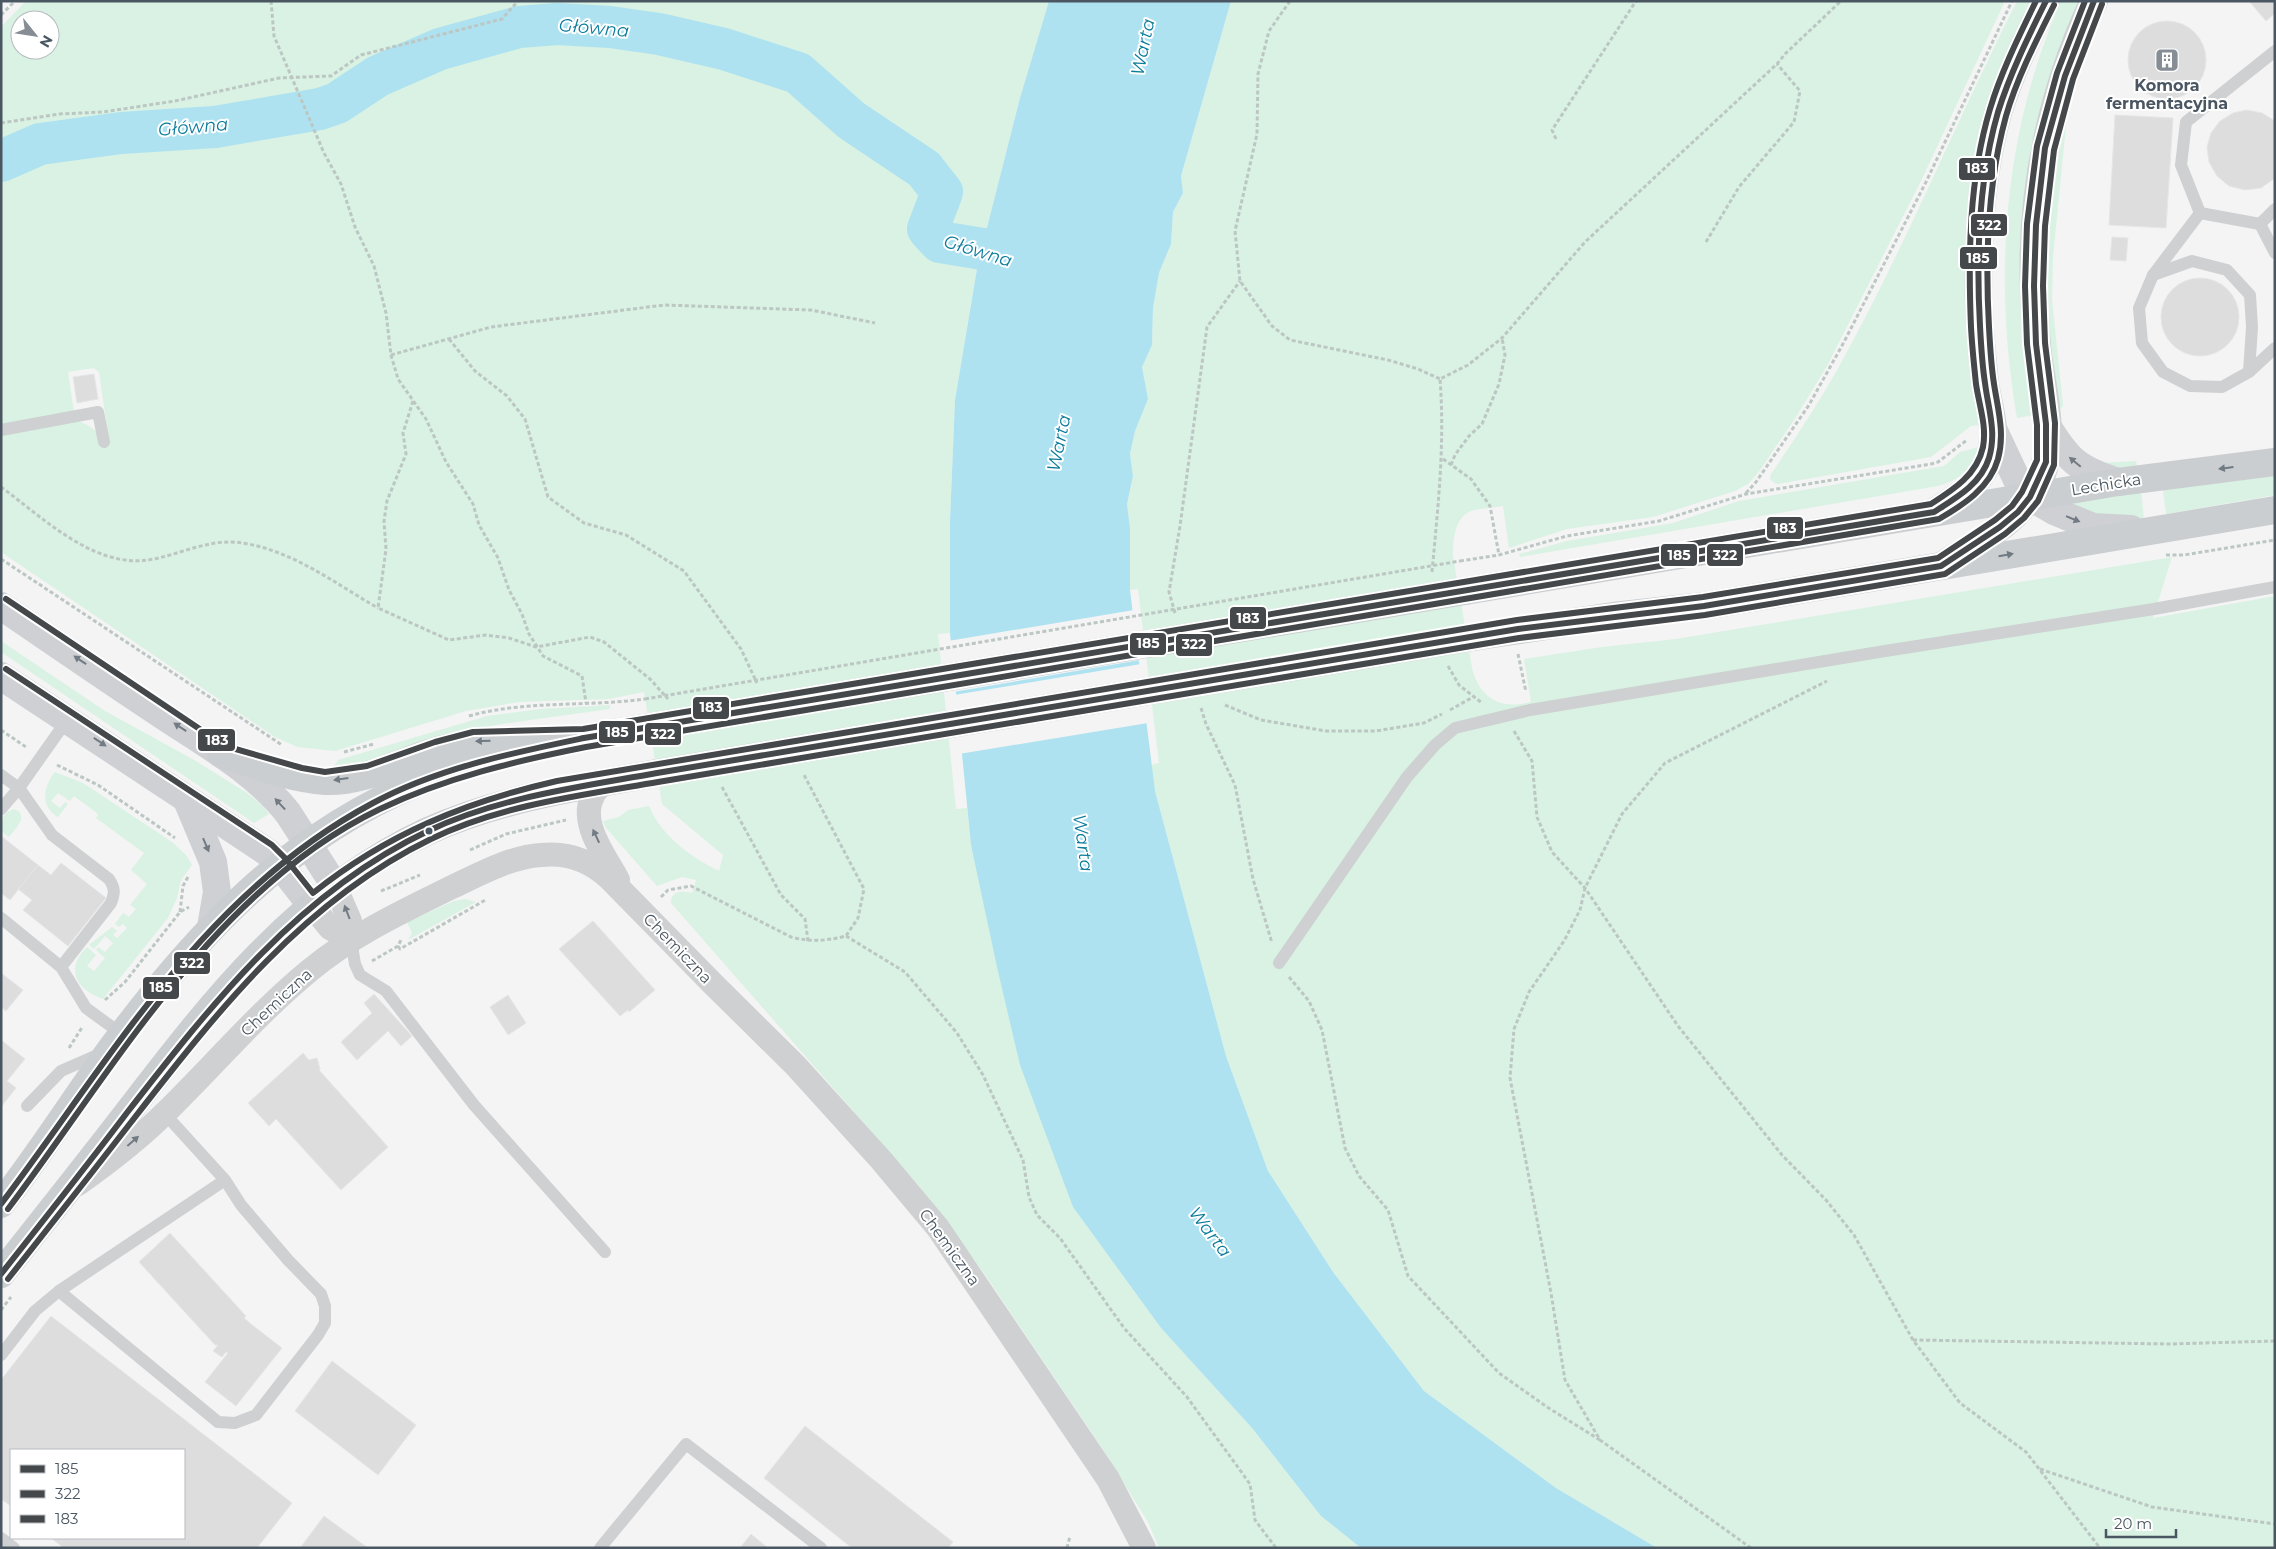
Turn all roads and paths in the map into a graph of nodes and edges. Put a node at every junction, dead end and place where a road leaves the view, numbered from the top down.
1 (15, 1) edge
2 (271, 1) edge
3 (518, 1) edge
4 (1290, 1) edge
5 (1636, 1) edge
6 (1841, 1) edge
7 (2012, 1) edge
8 (2046, 1) edge
9 (2094, 1) edge
10 (1, 15) edge
11 (2275, 51) edge
12 (1777, 64) junction
13 (291, 78) junction
14 (1, 123) edge
15 (1556, 139) dead end
16 (2275, 209) edge
17 (2200, 213) junction
18 (2260, 224) junction
19 (1706, 242) dead end
20 (2275, 253) edge
21 (2153, 275) junction
22 (875, 323) dead end
23 (449, 338) junction
24 (1502, 338) junction
25 (2275, 348) edge
26 (391, 355) junction
27 (2249, 372) junction
28 (1440, 379) junction
29 (413, 400) junction
30 (2046, 424) junction
31 (1, 430) edge
32 (1984, 434) junction
33 (104, 442) dead end
34 (1442, 459) junction
35 (2275, 462) edge
36 (1451, 465) junction
37 (2118, 482) junction
38 (1, 487) edge
39 (1746, 494) junction
40 (2030, 497) junction
41 (2275, 510) edge
42 (1934, 512) junction
43 (2275, 540) edge
44 (2159, 542) junction
45 (1499, 556) junction
46 (1, 559) edge
47 (1941, 566) junction
48 (1432, 577) dead end
49 (2275, 587) edge
50 (1, 606) edge
51 (378, 608) junction
52 (536, 647) junction
53 (1446, 657) dead end
54 (1837, 659) junction
55 (1520, 660) dead end
56 (1, 676) edge
57 (758, 687) dead end
58 (1473, 697) junction
59 (645, 699) dead end
60 (586, 703) dead end
61 (1224, 704) dead end
62 (1530, 710) junction
63 (1505, 715) junction
64 (67, 720) junction
65 (1, 730) edge
66 (584, 738) junction
67 (288, 748) dead end
68 (221, 754) junction
69 (41, 757) junction
70 (799, 765) dead end
71 (1, 775) edge
72 (604, 782) junction
73 (19, 788) junction
74 (187, 800) junction
75 (1, 809) edge
76 (179, 841) dead end
77 (308, 843) junction
78 (279, 864) junction
79 (192, 871) dead end
80 (336, 886) junction
81 (1585, 888) junction
82 (626, 894) junction
83 (489, 897) dead end
84 (311, 905) junction
85 (180, 912) dead end
86 (644, 912) junction
87 (1, 918) edge
88 (211, 927) junction
89 (846, 936) junction
90 (351, 940) junction
91 (398, 946) dead end
92 (1279, 963) joint
93 (61, 967) junction
94 (117, 1042) junction
95 (27, 1106) dead end
96 (165, 1114) junction
97 (224, 1180) junction
98 (67, 1192) junction
99 (1, 1204) edge
100 (605, 1252) dead end
101 (1, 1274) edge
102 (59, 1291) junction
103 (1913, 1340) junction
104 (2275, 1341) edge
105 (1, 1355) edge
106 (1600, 1440) junction
107 (2038, 1469) junction
108 (2275, 1524) edge
109 (1070, 1536) dead end
110 (1, 1538) edge
111 (14, 1548) edge
112 (600, 1548) edge
113 (821, 1548) edge
114 (1067, 1548) edge
115 (1144, 1548) edge
116 (1276, 1548) edge
117 (1751, 1548) edge
118 (2100, 1548) edge

1 - 10 path
2 - 13 path
3 - 13 path
4 - 28 path
5 - 15 path
6 - 12 path
7 - 39 path
8 - 32 street
9 - 30 street
11 - 17 lane
12 - 19 path
12 - 24 path
13 - 14 path
13 - 26 path
16 - 18 lane
17 - 18 lane
17 - 21 lane
18 - 20 lane
21 - 27 lane
21 - 27 lane
22 - 23 path
23 - 26 path
23 - 57 path
24 - 28 path
24 - 36 path
25 - 27 lane
26 - 29 path
28 - 34 path
29 - 51 path
29 - 52 path
37 -> 30 street
30 - 40 street
31 - 33 lane
32 - 39 path
32 - 40 street
32 - 42 street
34 - 36 path
34 - 48 path
35 -> 37 main road, Lechicka
36 - 45 path
37 - 40 main road, Lechicka
38 - 51 path
39 - 45 path
40 - 42 main road, Lechicka
40 -> 44 street
40 - 47 street
41 - 44 main road
42 - 66 main road, Lechicka, bridge
43 - 44 path
47 -> 44 main road
45 - 59 path, bridge
46 - 67 path
47 - 72 main road, bridge
49 - 54 lane
68 -> 50 street
51 - 52 path
52 - 60 path
53 - 58 path
54 - 62 lane
54 - 81 path
55 - 62 path
56 - 64 street
58 - 61 path
58 - 63 path
62 - 63 lane
63 - 81 path
63 - 92 lane
64 - 69 lane
64 -> 74 street
65 - 69 path
66 -> 68 main road
66 - 77 main road
77 -> 68 street
69 - 73 lane
69 - 76 path
70 - 89 path
71 - 73 lane
72 - 80 main road
82 -> 72 street
73 - 75 lane
73 - 93 lane
74 - 78 street
74 -> 88 street
77 - 78 main road
77 - 80 street
78 - 84 street
78 - 88 main road
79 - 85 path
80 - 84 main road
90 -> 80 street
81 - 103 path
81 - 106 path
82 - 86 street, Chemiczna
82 - 90 street, Chemiczna
83 - 91 path
84 - 90 street
84 - 98 main road
86 - 89 path
86 - 115 street, Chemiczna
87 - 93 lane
88 - 94 main road
89 - 116 path
90 - 96 street, Chemiczna
90 - 100 lane
92 - 106 path
93 - 94 lane
94 - 95 lane
94 - 99 main road
96 - 97 lane
98 -> 96 street, Chemiczna
97 - 102 lane
97 - 102 lane
98 - 101 main road
102 - 105 lane
103 - 104 path
103 - 107 path
106 - 117 path
107 - 108 path
107 - 118 path
109 - 114 path
110 - 111 lane
112 - 113 lane

